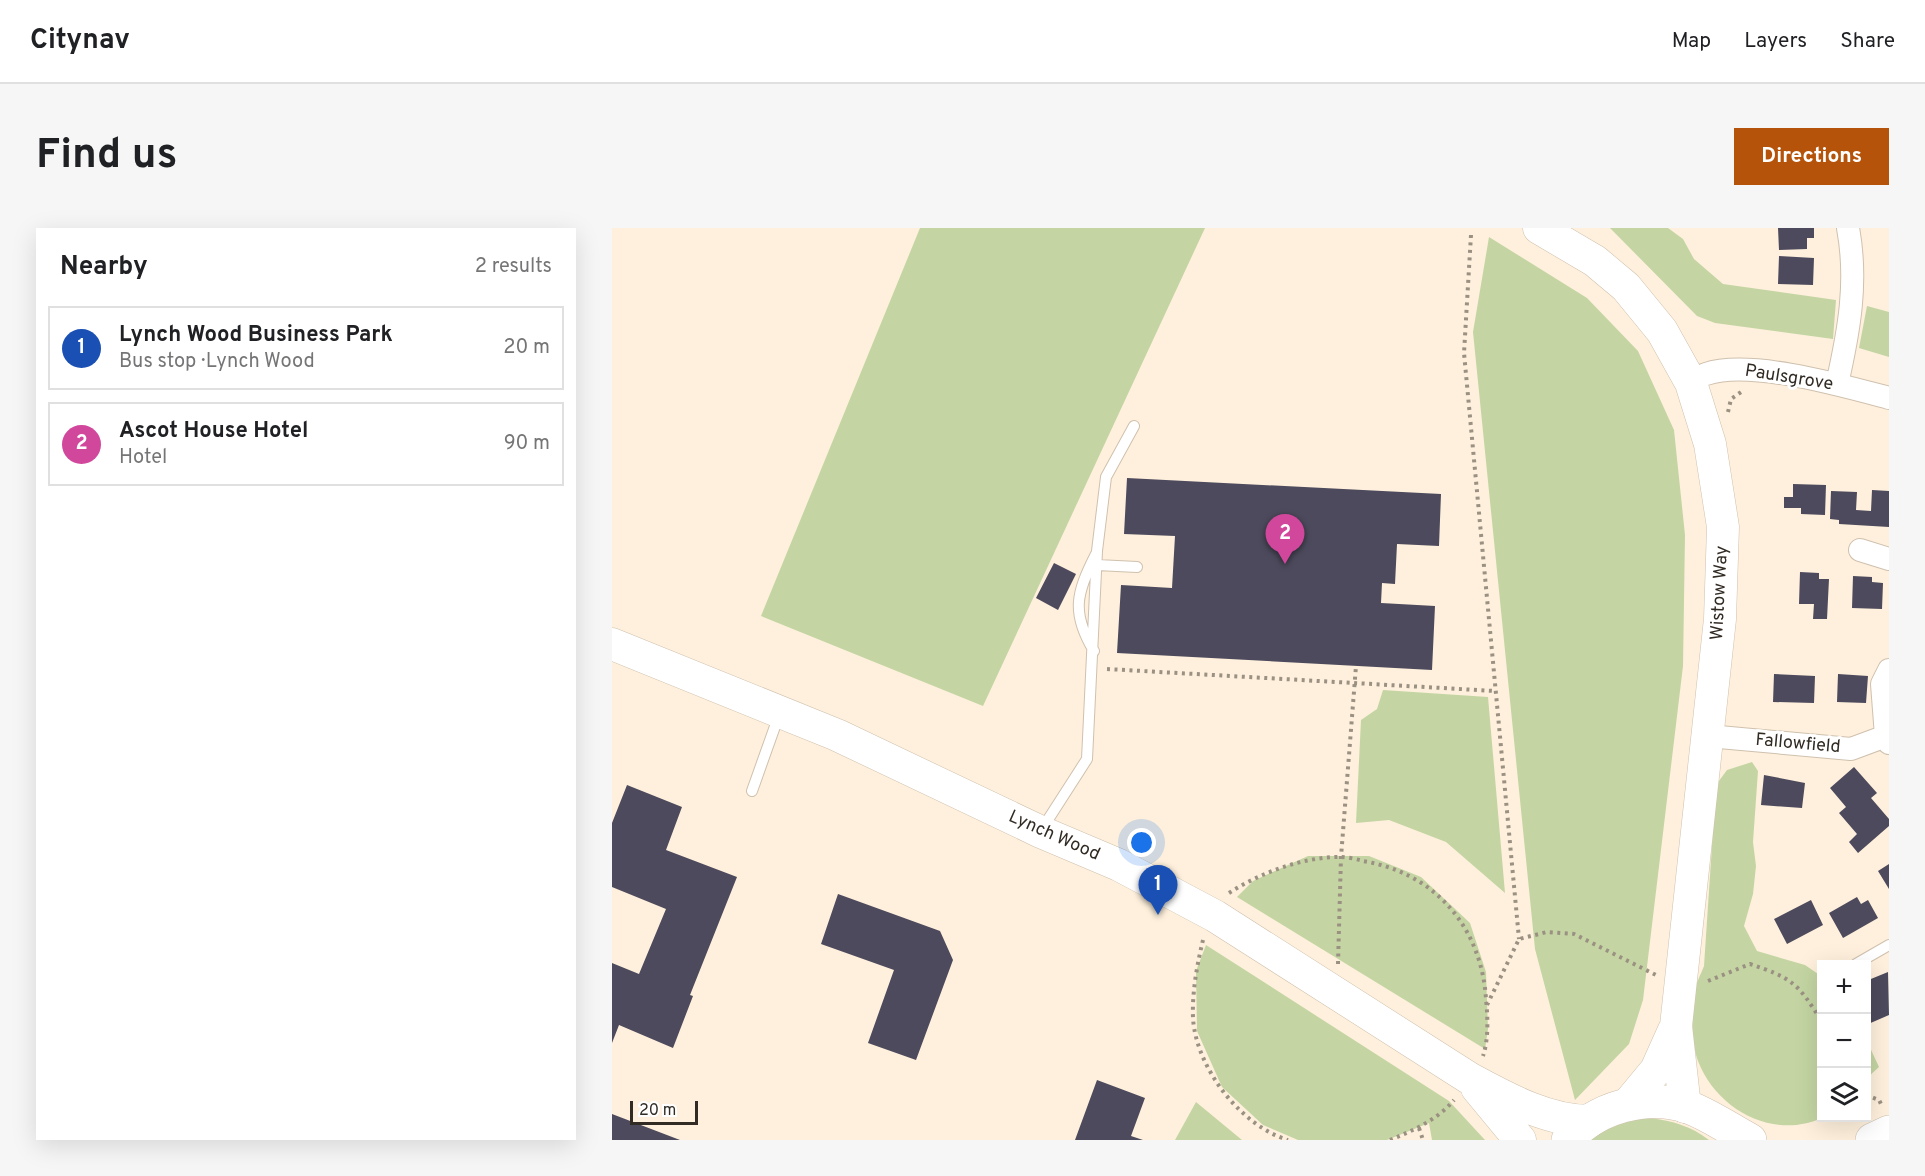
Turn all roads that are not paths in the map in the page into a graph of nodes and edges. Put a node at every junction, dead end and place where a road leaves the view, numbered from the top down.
1 (1539, 228) edge
2 (1848, 228) edge
3 (1691, 383) junction
4 (1837, 384) junction
5 (1889, 398) edge
6 (1134, 426) dead end
7 (1860, 550) dead end
8 (1097, 551) junction
9 (1889, 560) edge
10 (1097, 565) junction
11 (1137, 567) dead end
12 (612, 644) edge
13 (1094, 652) junction
14 (1889, 670) edge
15 (780, 711) junction
16 (1708, 736) junction
17 (1887, 740) edge
18 (752, 790) dead end
19 (1041, 832) junction
20 (1889, 945) edge
21 (1863, 960) edge
22 (1676, 1026) junction
23 (1469, 1078) junction
24 (1627, 1105) junction
25 (1685, 1107) junction
26 (1886, 1120) edge
27 (1579, 1130) edge
28 (1737, 1136) edge
29 (1520, 1140) edge
30 (1872, 1140) edge

1 - 3 street, Wistow Way
2 - 4 street
3 - 4 street, Paulsgrove
3 - 16 street, Wistow Way
4 - 5 street, Paulsgrove
6 - 8 lane
7 - 9 street
8 - 10 lane
8 - 13 lane
10 - 11 lane
10 - 13 lane
12 - 15 street, Lynch Wood
13 - 19 lane
14 - 17 street, Fallowfield
15 - 18 lane
15 - 19 street, Lynch Wood
16 - 17 street, Fallowfield
16 - 22 street, Wistow Way
19 - 23 street, Lynch Wood
20 - 21 lane
22 - 24 street, Wistow Way
22 - 25 street, Wistow Way
23 - 27 street, Lynch Wood
23 - 29 street, Lynch Wood
24 - 25 main road
24 - 27 main road
25 - 28 main road
26 - 30 main road

